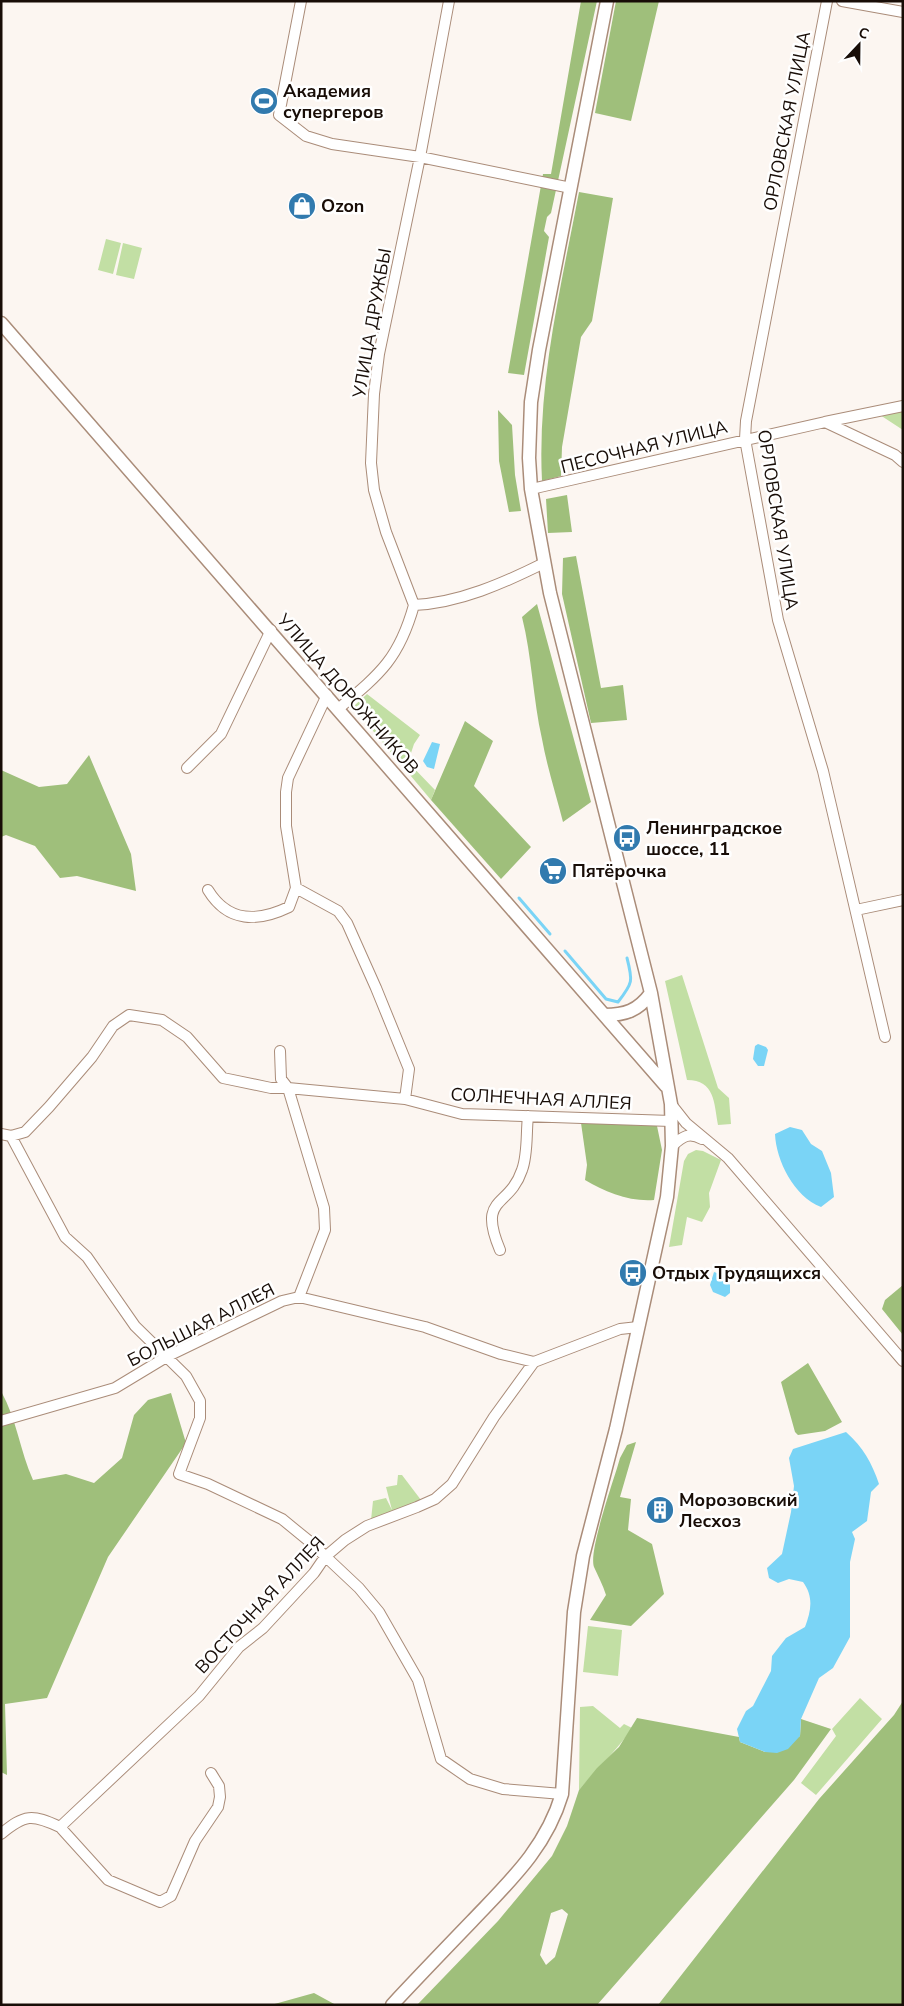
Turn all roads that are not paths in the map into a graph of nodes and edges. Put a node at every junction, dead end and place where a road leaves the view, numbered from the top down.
1 (301, 1) edge
2 (449, 1) edge
3 (607, 1) edge
4 (827, 1) edge
5 (842, 1) edge
6 (903, 12) edge
7 (420, 157) junction
8 (570, 188) junction
9 (1, 323) edge
10 (903, 406) edge
11 (825, 422) junction
12 (745, 439) junction
13 (903, 462) edge
14 (531, 489) junction
15 (544, 563) junction
16 (414, 605) junction
17 (271, 630) junction
18 (327, 695) junction
19 (338, 709) junction
20 (187, 768) dead end
21 (296, 888) junction
22 (208, 890) dead end
23 (903, 900) edge
24 (856, 910) junction
25 (651, 993) junction
26 (604, 1015) junction
27 (885, 1037) dead end
28 (280, 1051) dead end
29 (288, 1088) junction
30 (668, 1088) junction
31 (405, 1100) junction
32 (671, 1104) junction
33 (528, 1116) junction
34 (671, 1121) junction
35 (6, 1135) edge
36 (706, 1141) junction
37 (672, 1146) junction
38 (500, 1250) dead end
39 (298, 1296) junction
40 (638, 1327) junction
41 (168, 1356) junction
42 (903, 1361) edge
43 (534, 1362) junction
44 (1, 1421) edge
45 (325, 1557) junction
46 (211, 1773) dead end
47 (562, 1794) junction
48 (60, 1826) junction
49 (1, 1834) edge
50 (392, 2005) edge

1 - 7 street
2 - 7 street, УЛИЦА ДРУЖБЫ
3 - 8 main road
4 - 12 street, ОРЛОВСКАЯ УЛИЦА
5 - 6 street
7 - 8 street
7 - 16 street, УЛИЦА ДРУЖБЫ
8 - 14 main road
9 - 17 main road, УЛИЦА ДОРОЖНИКОВ
10 - 11 street, ПЕСОЧНАЯ УЛИЦА
11 - 12 street, ПЕСОЧНАЯ УЛИЦА
11 - 13 street
12 - 14 street, ПЕСОЧНАЯ УЛИЦА
12 - 24 street, ОРЛОВСКАЯ УЛИЦА
14 - 15 main road
15 - 16 street
15 - 25 main road
16 - 19 street
17 - 18 main road, УЛИЦА ДОРОЖНИКОВ
17 - 20 street
18 - 19 main road, УЛИЦА ДОРОЖНИКОВ
18 - 21 street
19 - 26 main road, УЛИЦА ДОРОЖНИКОВ
21 - 22 street
21 - 31 street
23 - 24 street
24 - 27 street, ОРЛОВСКАЯ УЛИЦА
25 - 26 main road
25 - 30 main road
26 - 30 main road, УЛИЦА ДОРОЖНИКОВ
28 - 29 street
29 - 31 street, СОЛНЕЧНАЯ АЛЛЕЯ
29 - 35 street, СОЛНЕЧНАЯ АЛЛЕЯ
29 - 39 street
30 - 32 main road
31 - 33 street, СОЛНЕЧНАЯ АЛЛЕЯ
32 - 34 main road
32 - 36 street
33 - 34 street, СОЛНЕЧНАЯ АЛЛЕЯ
33 - 38 street
34 - 37 main road
35 - 41 street
36 - 37 street
36 - 42 street
37 - 40 main road
39 - 41 street, БОЛЬШАЯ АЛЛЕЯ
39 - 43 street, БОЛЬШАЯ АЛЛЕЯ
40 - 43 street
40 - 47 main road
41 - 44 street, БОЛЬШАЯ АЛЛЕЯ
41 - 45 street
43 - 45 street, ВОСТОЧНАЯ АЛЛЕЯ
45 - 47 street
45 - 48 street, ВОСТОЧНАЯ АЛЛЕЯ
46 - 48 street
47 - 50 main road
48 - 49 street

